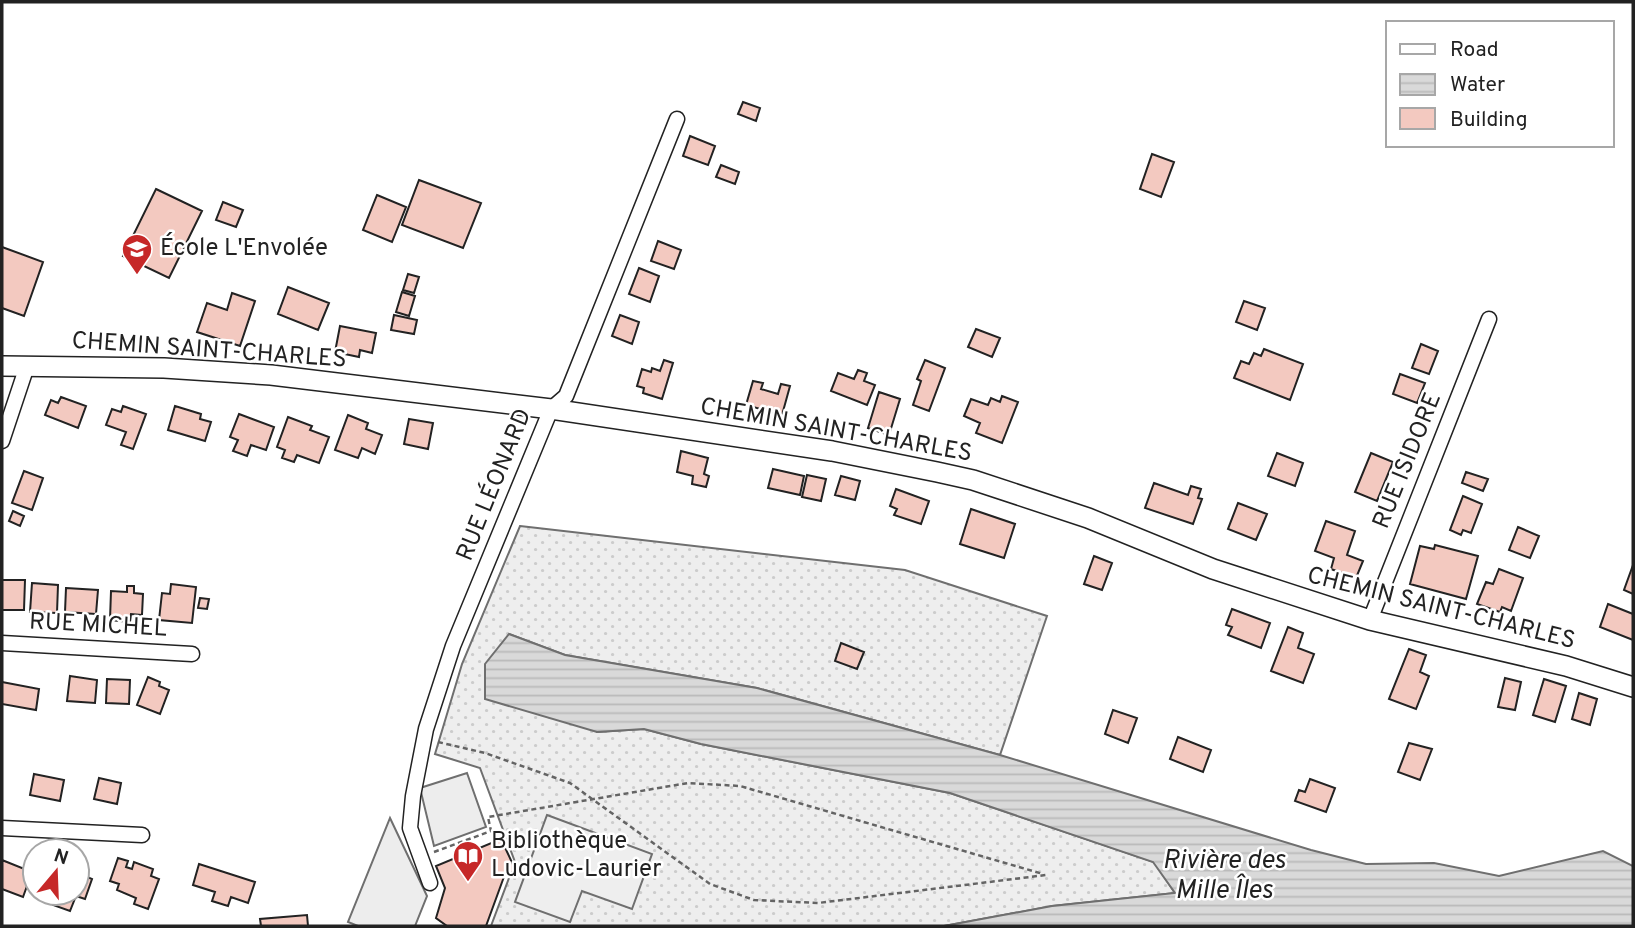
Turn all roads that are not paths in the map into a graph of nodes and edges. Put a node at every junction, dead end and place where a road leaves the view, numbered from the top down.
1 (677, 119) dead end
2 (1489, 319) dead end
3 (2, 366) edge
4 (27, 366) junction
5 (551, 409) junction
6 (2, 441) edge
7 (1370, 620) junction
8 (2, 643) edge
9 (191, 654) dead end
10 (1633, 687) edge
11 (2, 828) edge
12 (142, 835) dead end
13 (430, 883) dead end

1 - 5 street, RUE LÉONARD
2 - 7 street, RUE ISIDORE
3 - 4 main road, CHEMIN SAINT-CHARLES
4 - 5 main road, CHEMIN SAINT-CHARLES
4 - 6 street
5 - 7 main road, CHEMIN SAINT-CHARLES
5 - 13 street, RUE LÉONARD
7 - 10 main road, CHEMIN SAINT-CHARLES
8 - 9 street, RUE MICHEL
11 - 12 street

